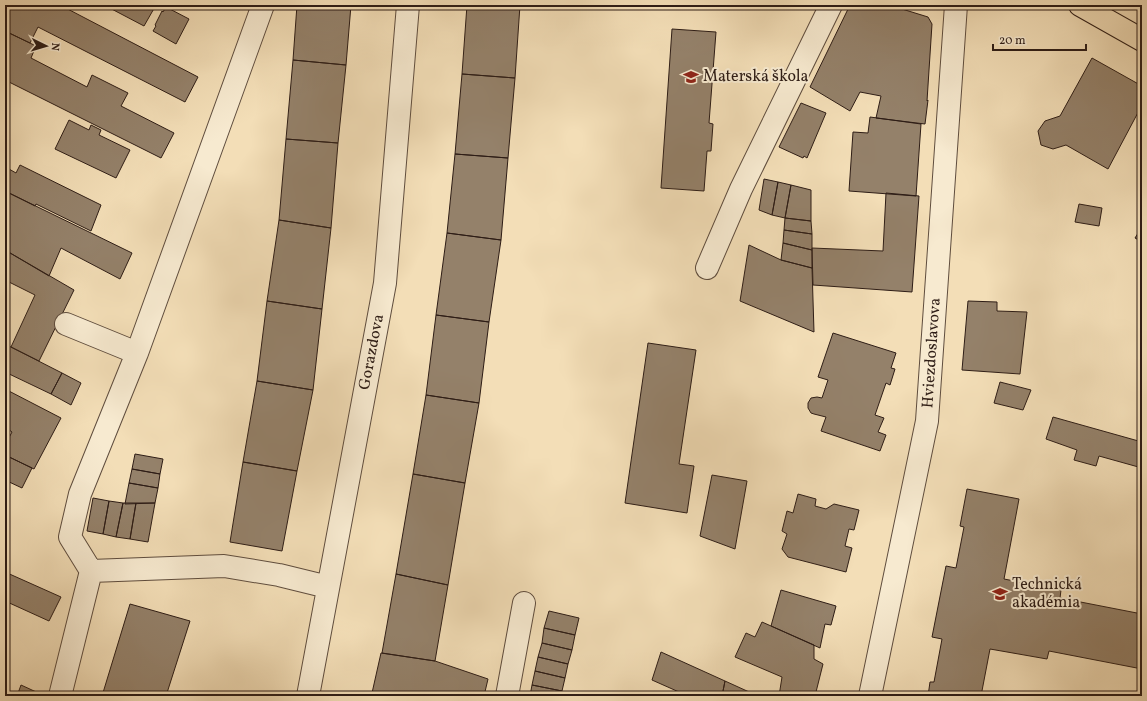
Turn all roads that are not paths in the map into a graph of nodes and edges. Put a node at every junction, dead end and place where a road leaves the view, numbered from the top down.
1 (263, 5) edge
2 (408, 5) edge
3 (831, 5) edge
4 (956, 5) edge
5 (1080, 5) edge
6 (1142, 40) edge
7 (707, 268) dead end
8 (66, 324) dead end
9 (137, 353) junction
10 (90, 571) junction
11 (328, 586) junction
12 (524, 603) dead end
13 (60, 696) edge
14 (308, 696) edge
15 (507, 696) edge
16 (870, 696) edge

1 - 9 street
2 - 11 street, Gorazdova
3 - 7 street
4 - 16 street, Hviezdoslavova
5 - 6 main road
8 - 9 street
9 - 10 street
10 - 11 street
10 - 13 street
11 - 14 street, Gorazdova
12 - 15 street

